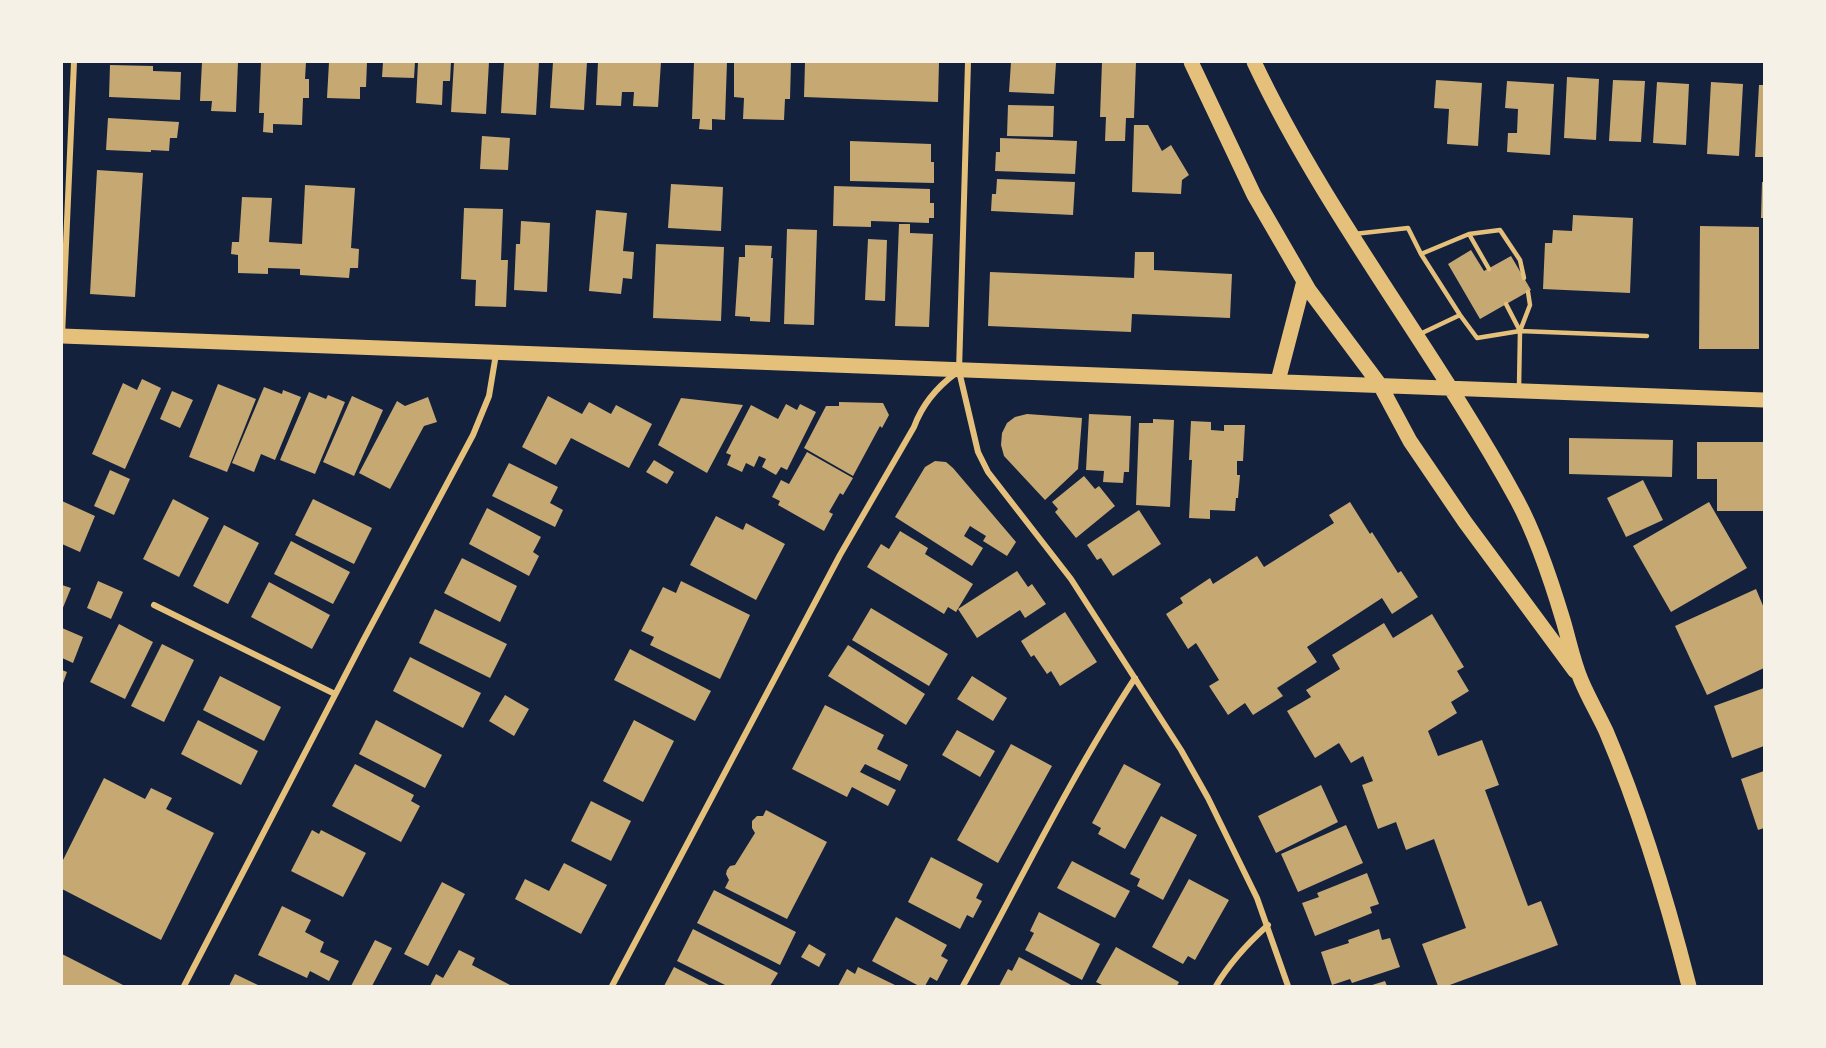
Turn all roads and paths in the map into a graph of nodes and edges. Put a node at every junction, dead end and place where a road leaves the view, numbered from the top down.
1 (74, 62) edge
2 (968, 62) edge
3 (1191, 62) edge
4 (1254, 62) edge
5 (1351, 234) junction
6 (1469, 234) junction
7 (1422, 254) junction
8 (1489, 269) dead end
9 (1524, 278) dead end
10 (1304, 281) junction
11 (1528, 292) dead end
12 (1506, 304) dead end
13 (1460, 315) junction
14 (1520, 331) junction
15 (1417, 335) junction
16 (62, 336) edge
17 (1647, 336) dead end
18 (496, 354) junction
19 (959, 371) junction
20 (1278, 381) junction
21 (1380, 385) junction
22 (1452, 388) junction
23 (1519, 390) junction
24 (1764, 400) edge
25 (154, 605) dead end
26 (1135, 678) junction
27 (1580, 678) junction
28 (335, 694) junction
29 (1268, 925) junction
30 (184, 987) edge
31 (612, 987) edge
32 (963, 987) edge
33 (1216, 987) edge
34 (1288, 987) edge
35 (1689, 987) edge

1 - 16 street
2 - 19 street
3 - 10 main road
4 - 5 main road
5 - 7 lane
5 - 15 main road
6 - 7 lane
6 - 8 lane
6 - 9 lane
7 - 13 lane
10 - 20 main road
10 - 21 main road
11 - 14 lane
12 - 14 lane
13 - 14 lane
13 - 15 lane
14 - 17 lane
14 - 23 lane
15 - 22 main road
16 - 18 main road
18 - 19 main road
18 - 28 street
19 - 20 main road
19 - 26 street
19 - 31 street
20 - 21 main road
21 - 22 main road
21 - 27 main road
22 - 23 main road
22 - 27 main road
23 - 24 main road
25 - 28 street
26 - 29 street
26 - 32 street
27 - 35 main road
28 - 30 street
29 - 33 street
29 - 34 street

